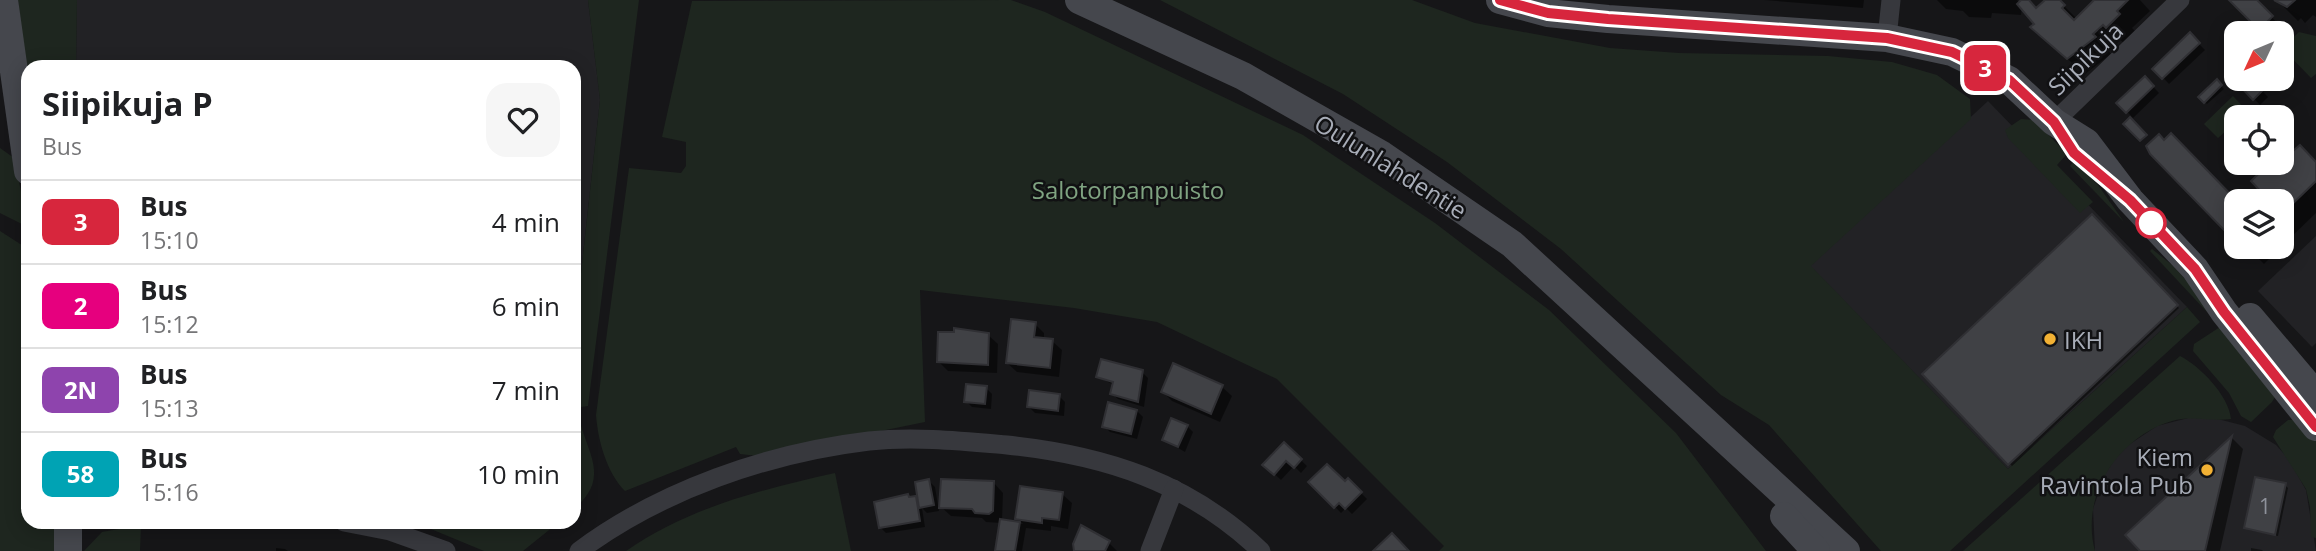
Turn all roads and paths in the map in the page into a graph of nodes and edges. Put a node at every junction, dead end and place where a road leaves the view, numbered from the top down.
1 (4, 0) edge
2 (1079, 0) edge
3 (1500, 0) edge
4 (1891, 0) edge
5 (2180, 0) edge
6 (1608, 10) edge
7 (1887, 38) junction
8 (21, 121) edge
9 (2054, 122) junction
10 (2195, 269) junction
11 (1668, 385) junction
12 (2316, 395) edge
13 (2316, 427) edge
14 (1174, 489) junction
15 (68, 529) edge
16 (380, 529) edge
17 (68, 551) edge
18 (446, 551) edge
19 (579, 551) edge
20 (1150, 551) edge
21 (1261, 551) edge
22 (1816, 551) edge
23 (1846, 551) edge

1 - 8 main road
2 - 11 main road, Oulunlahdentie
3 - 6 main road
4 - 7 street
5 - 9 street, Siipikuja
6 - 7 main road
7 - 9 main road
9 - 10 main road
10 - 12 main road
10 - 13 main road
11 - 22 main road, Oulunlahdentie
11 - 23 main road, Oulunlahdentie
14 - 19 street
14 - 20 street
14 - 21 street
15 - 17 main road
16 - 18 street

